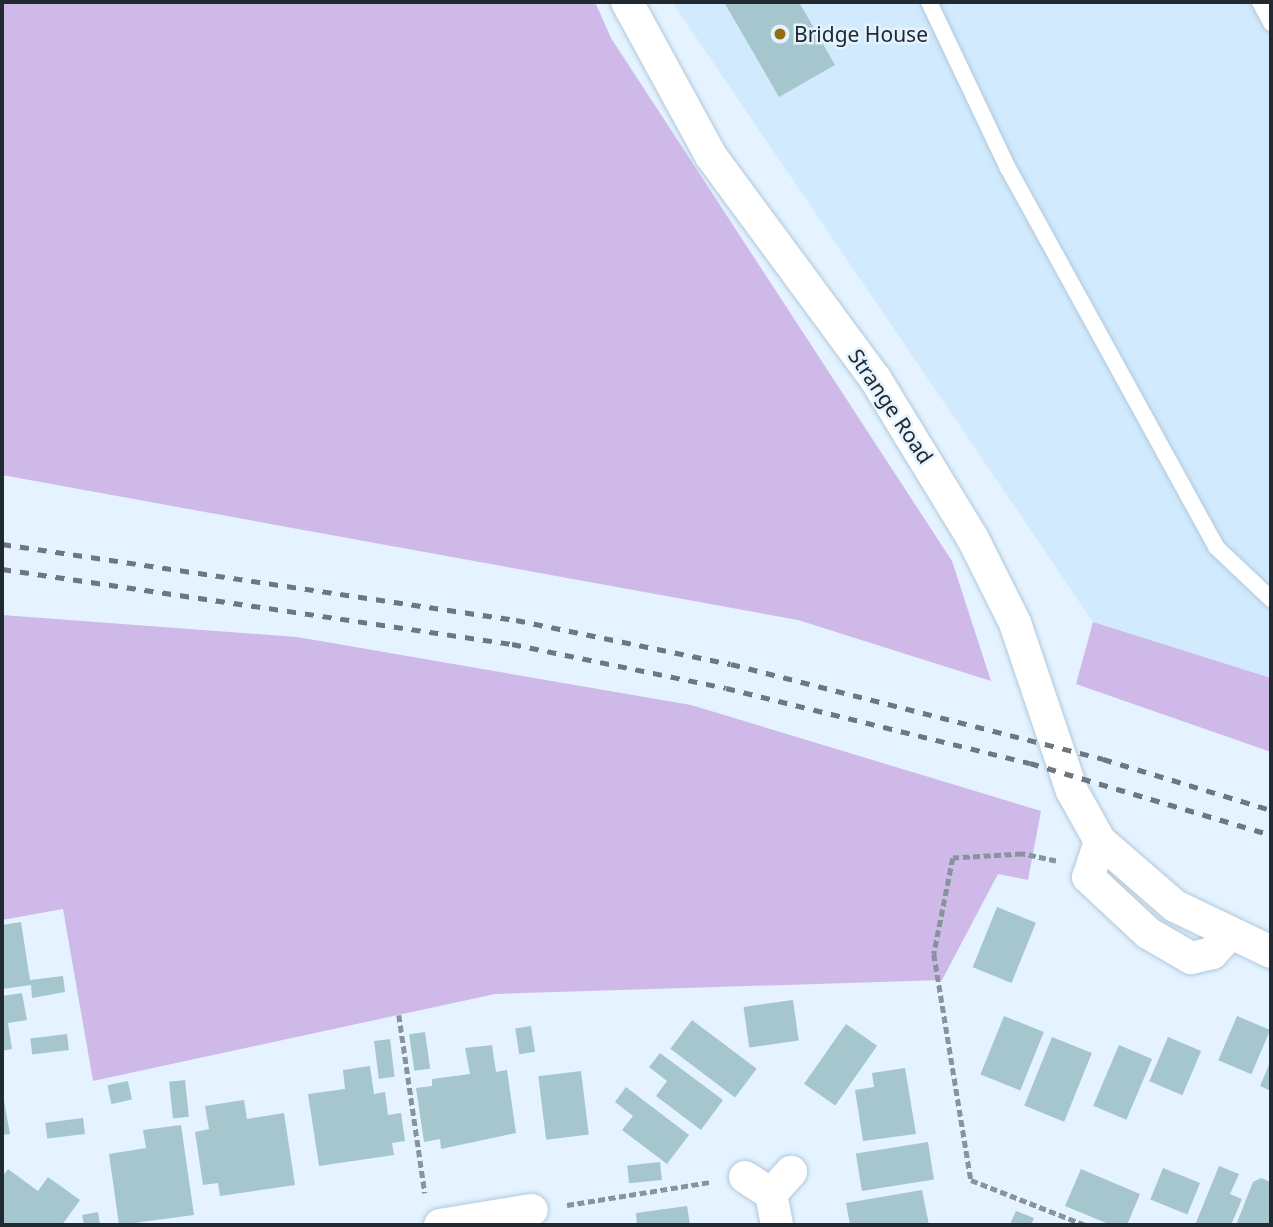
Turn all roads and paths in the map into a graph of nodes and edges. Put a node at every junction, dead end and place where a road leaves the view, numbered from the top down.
1 (627, 2) edge
2 (929, 2) edge
3 (1260, 2) edge
4 (1271, 23) edge
5 (1271, 599) edge
6 (1094, 854) junction
7 (1271, 952) edge
8 (398, 1015) dead end
9 (745, 1177) joint
10 (532, 1210) joint
11 (433, 1212) edge
12 (488, 1221) edge
13 (777, 1225) edge
14 (1085, 1225) edge

1 - 6 street, Strange Road
2 - 5 lane
3 - 4 lane
6 - 7 street, Strange Road
6 - 14 path
8 - 11 path
9 - 10 path
9 - 13 street
10 - 12 street
11 - 12 street

